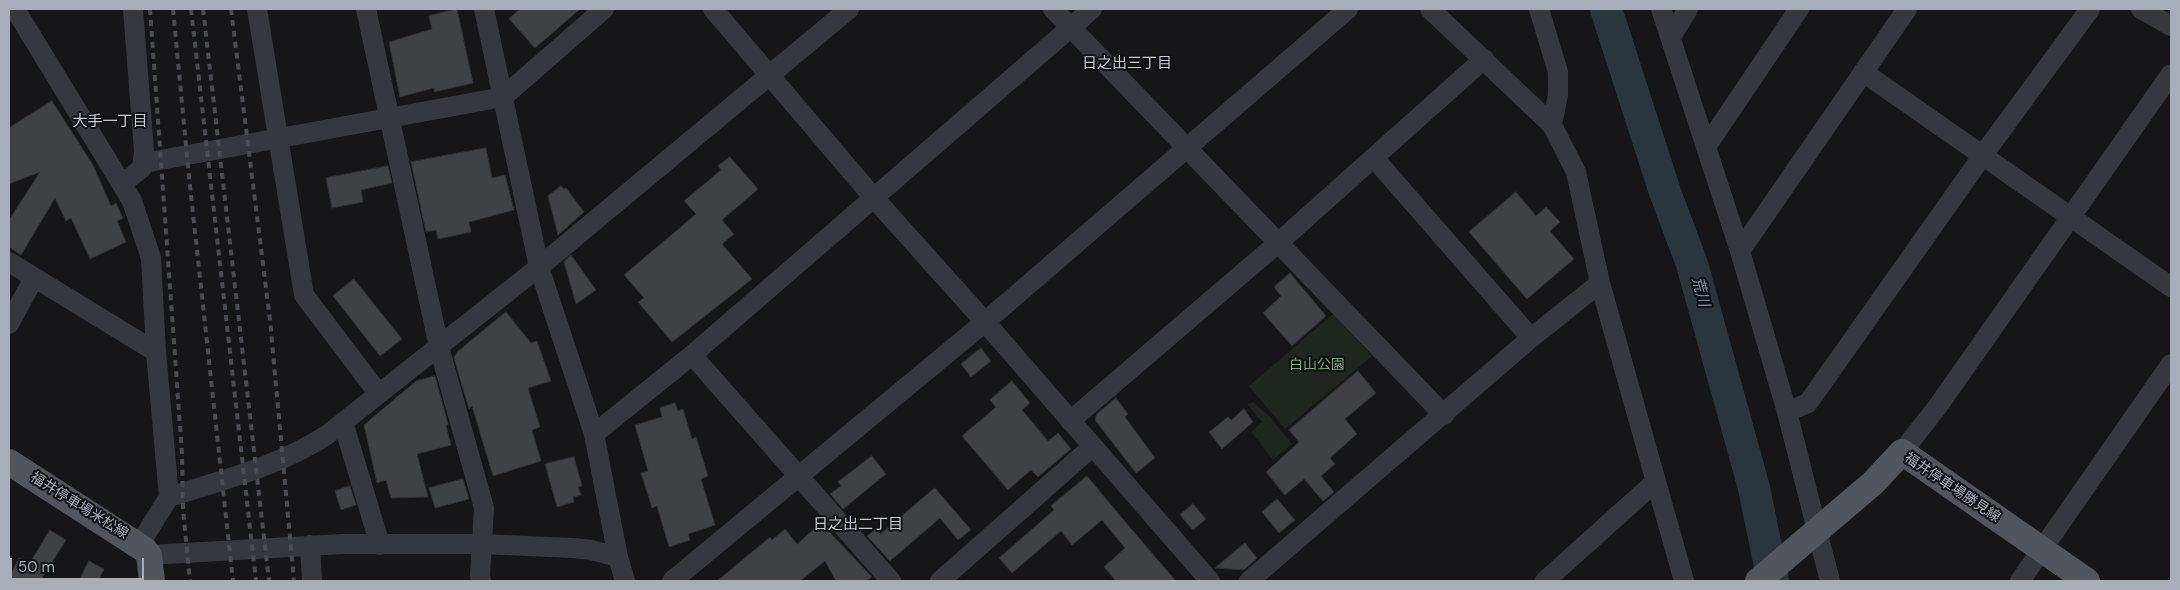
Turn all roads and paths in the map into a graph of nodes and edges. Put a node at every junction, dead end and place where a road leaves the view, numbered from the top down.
1 (15, 9) edge
2 (133, 9) edge
3 (257, 9) edge
4 (366, 9) edge
5 (484, 9) edge
6 (604, 9) edge
7 (713, 9) edge
8 (849, 9) edge
9 (1052, 9) edge
10 (1092, 9) edge
11 (1348, 9) edge
12 (1430, 9) edge
13 (1539, 9) edge
14 (1661, 9) edge
15 (1688, 9) edge
16 (1799, 9) edge
17 (1907, 9) edge
18 (2090, 9) edge
19 (2142, 9) edge
20 (2171, 26) edge
21 (1070, 27) junction
22 (1671, 37) junction
23 (1484, 59) junction
24 (1863, 72) junction
25 (2171, 74) edge
26 (770, 75) junction
27 (503, 96) junction
28 (389, 117) junction
29 (1552, 125) junction
30 (279, 138) junction
31 (1186, 147) junction
32 (1706, 147) junction
33 (1983, 155) junction
34 (1374, 158) junction
35 (144, 163) junction
36 (122, 184) junction
37 (874, 198) junction
38 (2071, 218) junction
39 (1278, 243) junction
40 (1740, 251) junction
41 (9, 262) edge
42 (539, 266) junction
43 (34, 278) junction
44 (1600, 283) junction
45 (2171, 287) edge
46 (985, 322) junction
47 (9, 324) edge
48 (1531, 338) junction
49 (439, 347) junction
50 (156, 352) junction
51 (692, 355) junction
52 (2171, 364) edge
53 (378, 392) junction
54 (1786, 412) junction
55 (1444, 414) junction
56 (1070, 421) junction
57 (343, 422) junction
58 (594, 434) junction
59 (1092, 447) junction
60 (1902, 452) junction
61 (9, 462) edge
62 (800, 477) junction
63 (1654, 483) junction
64 (169, 497) junction
65 (1814, 533) junction
66 (481, 544) junction
67 (310, 545) junction
68 (380, 545) junction
69 (144, 550) junction
70 (2042, 550) junction
71 (618, 557) junction
72 (152, 581) edge
73 (312, 581) edge
74 (481, 581) edge
75 (625, 581) edge
76 (672, 581) edge
77 (891, 581) edge
78 (940, 581) edge
79 (1210, 581) edge
80 (1249, 581) edge
81 (1544, 581) edge
82 (1684, 581) edge
83 (1758, 581) edge
84 (1830, 581) edge
85 (2020, 581) edge
86 (2087, 581) edge

1 - 36 street
2 - 35 street
3 - 30 street
4 - 28 street
5 - 27 street
6 - 27 street
7 - 26 street
8 - 26 street
9 - 21 street
10 - 21 street
11 - 31 street
12 - 23 street
13 - 29 street
14 - 22 street
15 - 22 street
16 - 32 street
17 - 24 street
18 - 33 street
19 - 20 street
21 - 31 street
21 - 37 street
22 - 32 street
23 - 29 street
23 - 34 street
24 - 33 street
24 - 40 street
25 - 38 street
26 - 37 street
26 - 42 street
27 - 28 street
27 - 42 street
28 - 30 street
28 - 49 street
29 - 44 street
30 - 35 street
30 - 53 street
31 - 39 street
31 - 46 street
32 - 40 street
33 - 38 street
33 - 54 street
34 - 39 street
34 - 48 street
35 - 36 street
36 - 50 street
37 - 46 street
37 - 51 street
38 - 45 street
38 - 60 street
39 - 55 street
39 - 56 street
40 - 54 street
41 - 43 street
42 - 49 street
42 - 58 street
43 - 47 street
43 - 50 street
44 - 48 street
44 - 63 street
46 - 56 street
46 - 62 street
48 - 55 street
49 - 53 street
49 - 66 street
50 - 64 street
51 - 58 street
51 - 62 street
52 - 70 street
53 - 57 street
54 - 65 street
55 - 80 street
56 - 59 street
57 - 64 street
57 - 68 street
58 - 71 street
59 - 78 street
59 - 79 street
60 - 65 main road, 福井停車場勝見線
60 - 70 main road, 福井停車場勝見線
61 - 69 main road, 福井停車場米松線
62 - 76 street
62 - 77 street
63 - 81 street
63 - 82 street
64 - 69 street
65 - 83 main road, 福井停車場勝見線
65 - 84 street
66 - 68 street
66 - 71 street
66 - 74 street
67 - 68 street
67 - 69 street
67 - 73 street
69 - 72 main road
70 - 85 street
70 - 86 main road, 福井停車場勝見線
71 - 75 street

